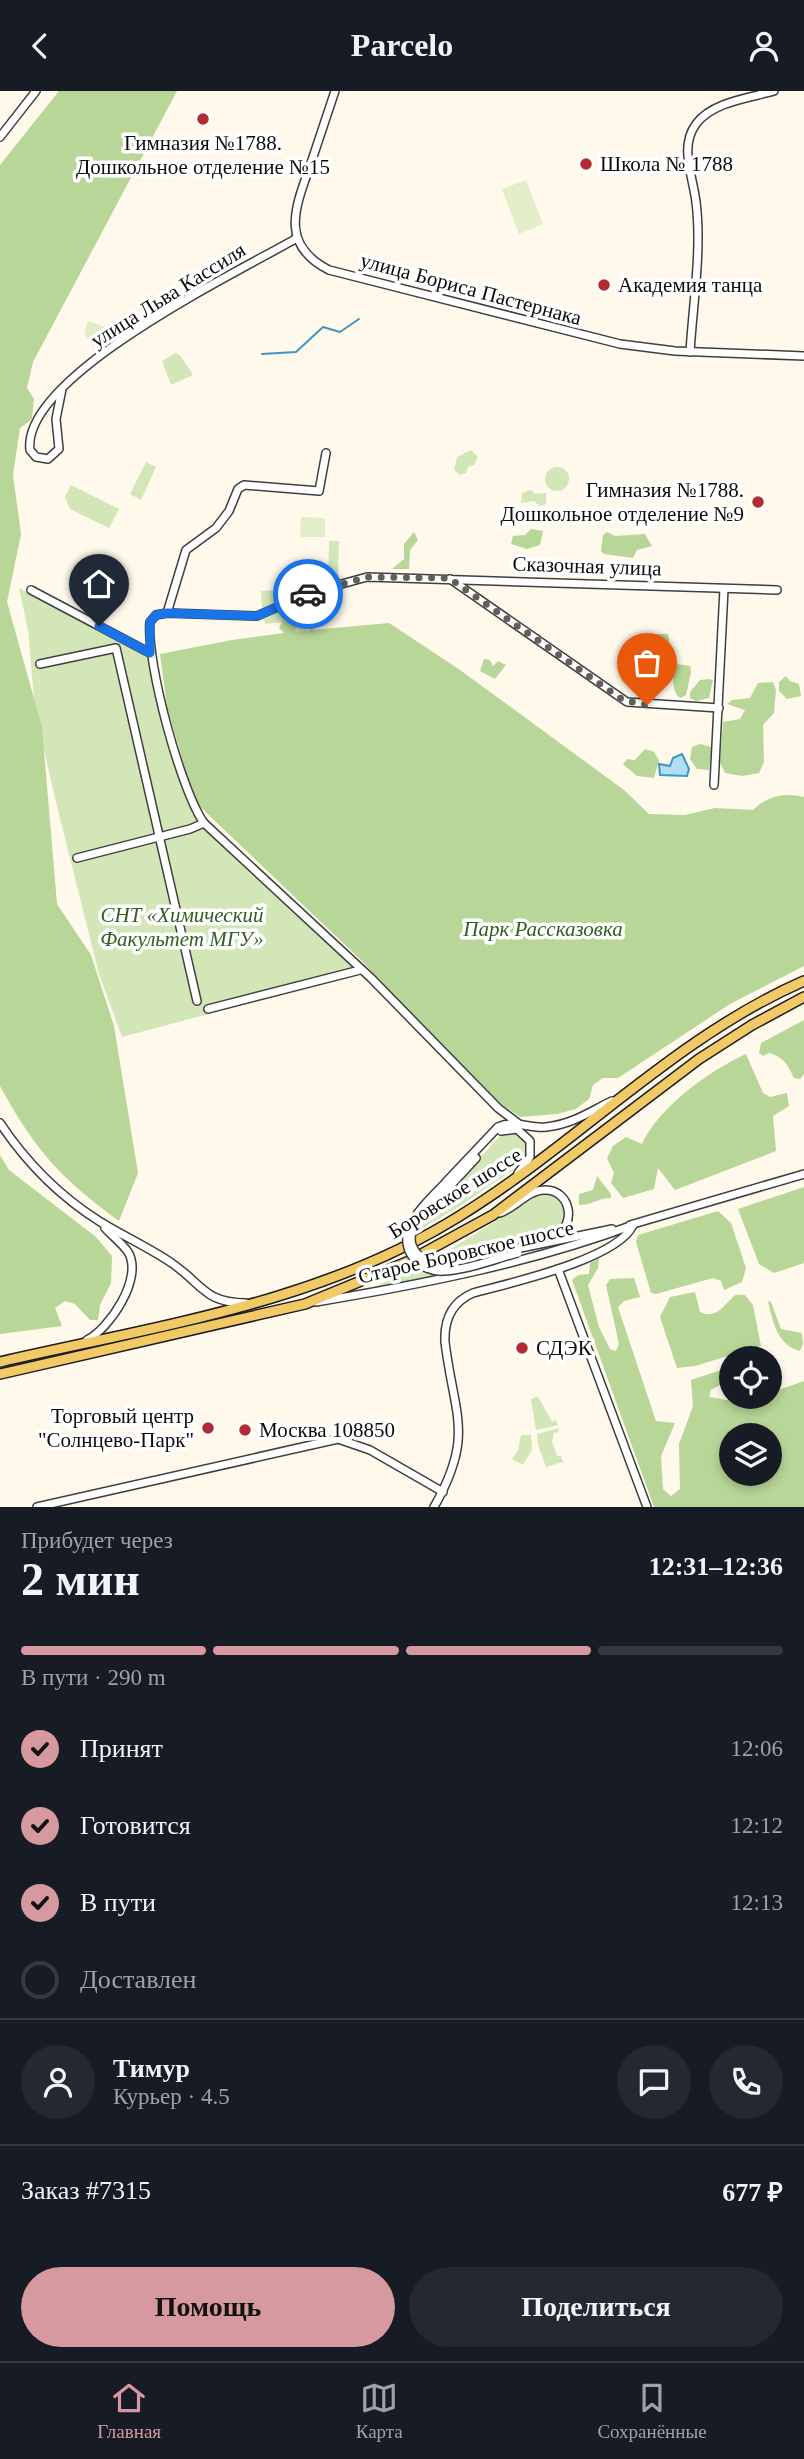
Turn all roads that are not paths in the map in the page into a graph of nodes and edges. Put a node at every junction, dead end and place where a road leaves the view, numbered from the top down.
1 (36, 91) edge
2 (335, 91) edge
3 (774, 91) edge
4 (0, 137) edge
5 (298, 238) junction
6 (690, 352) junction
7 (804, 356) edge
8 (62, 389) junction
9 (326, 453) dead end
10 (449, 578) junction
11 (724, 589) junction
12 (31, 590) dead end
13 (777, 590) dead end
14 (167, 613) junction
15 (150, 653) junction
16 (40, 664) dead end
17 (719, 708) junction
18 (714, 785) dead end
19 (204, 823) junction
20 (159, 837) junction
21 (77, 859) dead end
22 (360, 969) junction
23 (804, 981) edge
24 (804, 997) edge
25 (197, 1000) dead end
26 (208, 1009) dead end
27 (629, 1093) junction
28 (498, 1108) junction
29 (0, 1123) edge
30 (519, 1124) junction
31 (498, 1127) junction
32 (804, 1174) edge
33 (511, 1181) junction
34 (448, 1184) junction
35 (493, 1215) junction
36 (97, 1220) junction
37 (633, 1224) junction
38 (615, 1231) junction
39 (546, 1240) junction
40 (517, 1251) junction
41 (558, 1269) junction
42 (254, 1303) junction
43 (304, 1304) junction
44 (82, 1343) junction
45 (0, 1362) edge
46 (0, 1374) edge
47 (443, 1492) junction
48 (37, 1507) edge
49 (434, 1507) edge
50 (647, 1507) edge

1 - 4 street
2 - 5 street
3 - 6 street
5 - 6 street, улица Бориса Пастернака
5 - 8 street, улица Льва Кассиля
6 - 7 street, улица Бориса Пастернака
8 - 8 street, улица Льва Кассиля
9 - 14 street
10 - 11 street, Сказочная улица
10 - 14 street, Сказочная улица
10 - 17 street
11 - 13 street, Сказочная улица
11 - 17 street
12 - 15 street
14 - 15 street
15 - 19 street
16 - 20 street
17 - 18 street
19 - 20 street
19 - 22 street
20 - 21 street
20 - 25 street
22 - 26 street
22 - 28 street
23 - 27 main road, Боровское шоссе
24 - 35 main road, Боровское шоссе
27 - 30 street
27 - 33 main road, Боровское шоссе
28 - 30 street
28 - 31 street
29 - 36 street
30 - 31 street
31 - 34 street
32 - 37 street
33 - 34 street
33 - 42 main road, Боровское шоссе
34 - 40 street, bridge
35 - 39 street
35 - 43 main road, Боровское шоссе
36 - 42 street
36 - 44 street
37 - 38 street, Старое Боровское шоссе
37 - 39 street
37 - 41 street
38 - 40 street
38 - 43 street, Старое Боровское шоссе
39 - 40 street
41 - 47 street
41 - 50 street
42 - 44 main road, Боровское шоссе
43 - 46 main road, Боровское шоссе
44 - 45 main road, Боровское шоссе
47 - 48 street
47 - 49 street

